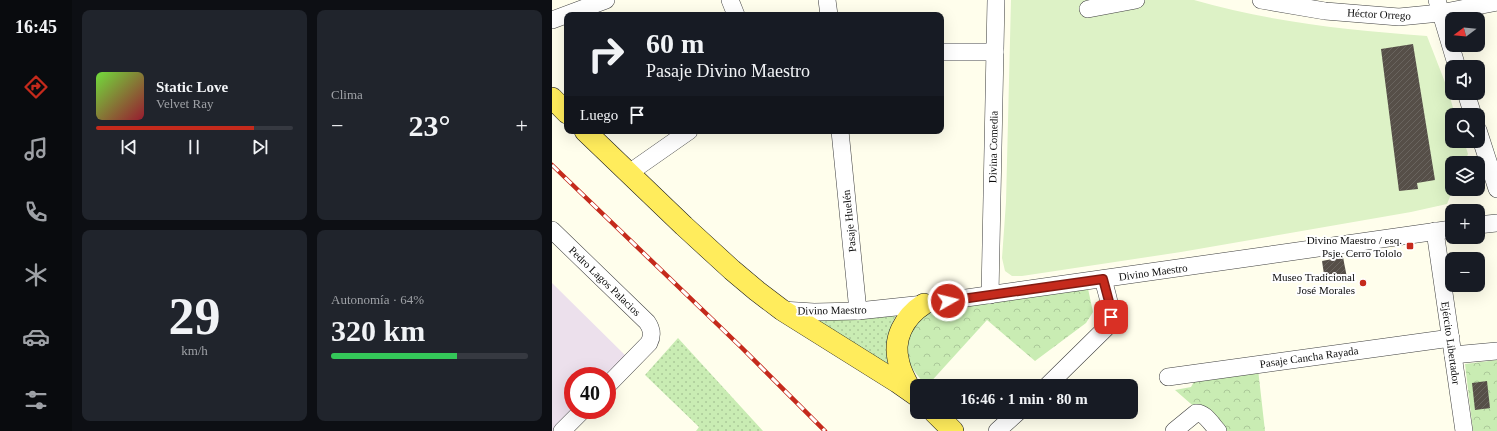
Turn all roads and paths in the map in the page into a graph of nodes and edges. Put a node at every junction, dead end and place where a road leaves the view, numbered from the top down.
1 (730, 0) edge
2 (827, 0) edge
3 (996, 0) edge
4 (1136, 0) edge
5 (1261, 0) edge
6 (595, 2) edge
7 (1497, 2) edge
8 (1438, 7) edge
9 (1088, 9) dead end
10 (571, 12) edge
11 (735, 12) edge
12 (828, 12) edge
13 (564, 15) edge
14 (552, 20) edge
15 (944, 52) edge
16 (995, 52) junction
17 (1456, 60) edge
18 (552, 98) edge
19 (564, 110) edge
20 (588, 134) edge
21 (685, 134) edge
22 (840, 134) edge
23 (1484, 148) edge
24 (629, 173) junction
25 (1497, 188) edge
26 (1497, 223) edge
27 (1485, 224) edge
28 (552, 230) edge
29 (1445, 230) edge
30 (1435, 231) junction
31 (1103, 279) junction
32 (990, 295) junction
33 (924, 304) junction
34 (782, 310) junction
35 (858, 311) junction
36 (1452, 346) junction
37 (1497, 351) edge
38 (1168, 376) dead end
39 (616, 377) edge
40 (1054, 379) edge
41 (910, 385) edge
42 (910, 391) edge
43 (574, 419) edge
44 (941, 419) edge
45 (1010, 419) edge
46 (562, 431) edge
47 (954, 431) edge
48 (997, 431) edge
49 (1174, 431) edge
50 (1218, 431) edge
51 (1464, 431) edge

1 - 11 street
2 - 12 street
3 - 16 street, Divina Comedia
4 - 9 street
5 - 8 street, Héctor Orrego
6 - 10 street
7 - 8 street, Héctor Orrego
8 - 17 street
13 - 14 street
15 - 16 street
16 - 32 street, Divina Comedia
18 - 19 main road
20 - 24 main road
21 - 24 street
22 - 35 street, Pasaje Huelén
23 - 25 street
24 - 34 main road
26 - 27 street
28 - 39 street, Pedro Lagos Palacios
29 - 30 street, Divino Maestro
30 - 31 street, Divino Maestro
30 - 36 street, Ejército Libertador
31 - 32 street, Divino Maestro
31 - 40 street
32 - 33 street, Divino Maestro
33 - 35 street, Divino Maestro
33 - 41 main road
34 - 35 street, Divino Maestro
34 - 42 main road
36 - 37 street, Pasaje Cancha Rayada
36 - 38 street, Pasaje Cancha Rayada
36 - 51 street, Ejército Libertador
43 - 46 street
44 - 47 main road
45 - 48 street
49 - 50 street

